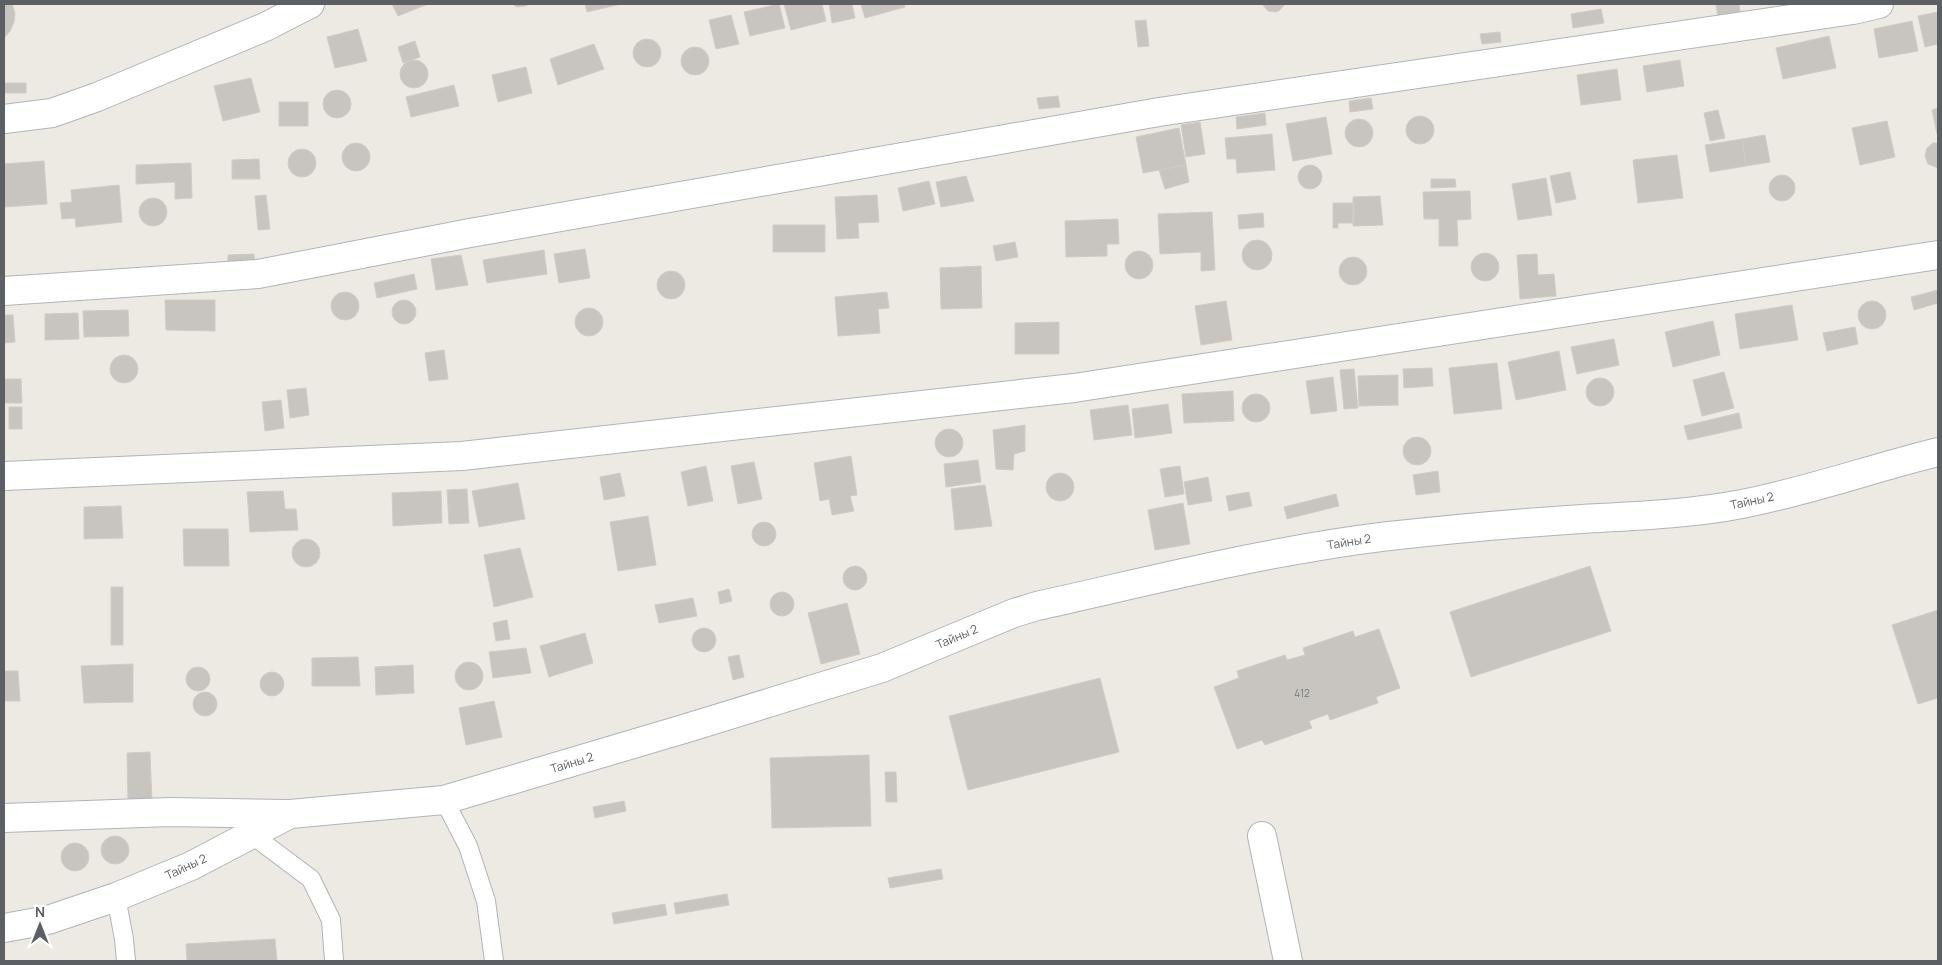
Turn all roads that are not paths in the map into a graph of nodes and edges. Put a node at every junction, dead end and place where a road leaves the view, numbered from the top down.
1 (310, 4) edge
2 (1879, 4) edge
3 (4, 119) edge
4 (1938, 255) edge
5 (4, 291) edge
6 (1938, 452) edge
7 (4, 476) edge
8 (444, 800) junction
9 (290, 814) junction
10 (4, 818) edge
11 (251, 834) junction
12 (1262, 836) dead end
13 (116, 897) junction
14 (4, 928) edge
15 (126, 961) edge
16 (334, 961) edge
17 (494, 961) edge
18 (1288, 961) edge

1 - 3 street
2 - 5 street
4 - 7 street
6 - 8 street, Тайны 2
8 - 9 street, Тайны 2
8 - 17 lane
9 - 10 street
9 - 11 street, Тайны 2
11 - 13 street, Тайны 2
11 - 16 lane
12 - 18 street
13 - 14 street, Тайны 2
13 - 15 lane

